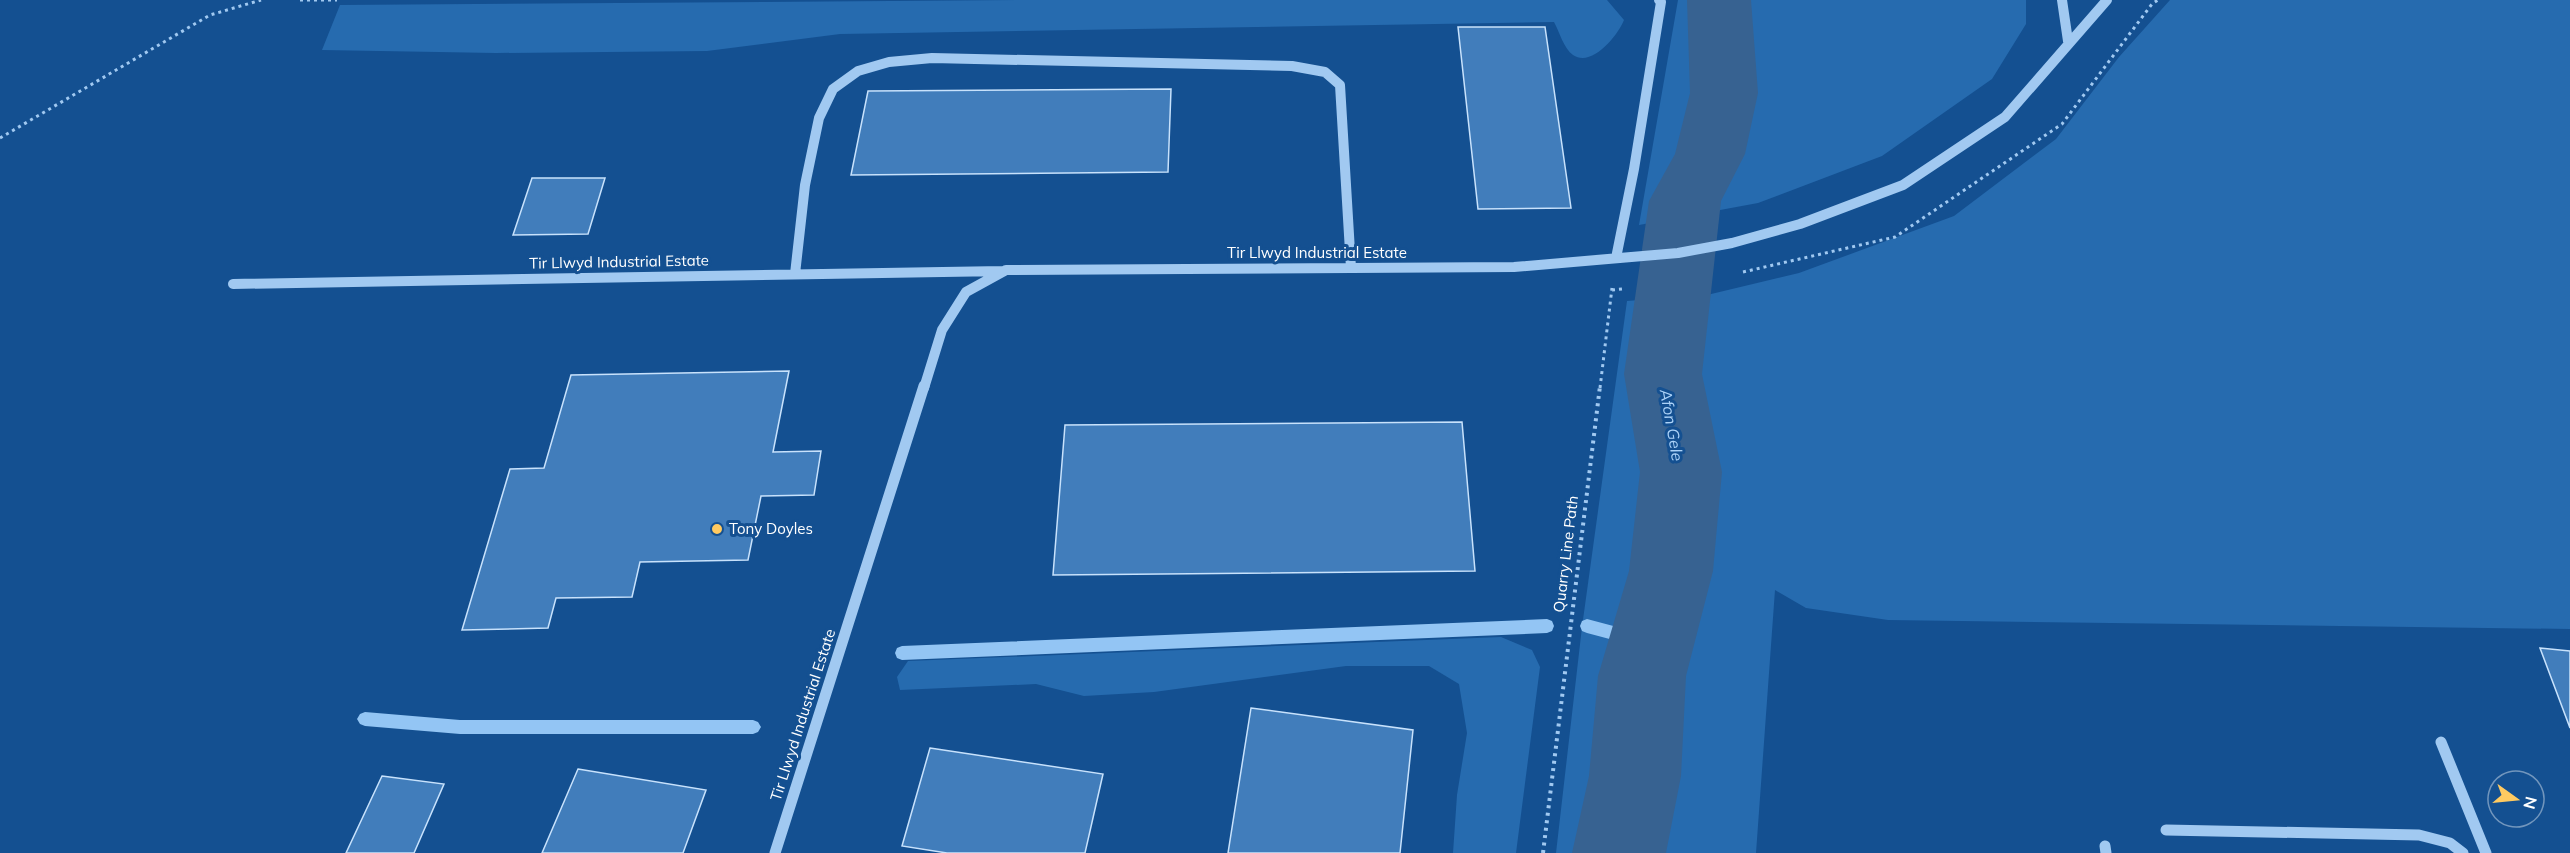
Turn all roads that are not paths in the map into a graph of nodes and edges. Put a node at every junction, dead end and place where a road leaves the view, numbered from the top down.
1 (2062, 0) edge
2 (2107, 0) edge
3 (1661, 1) edge
4 (2068, 41) junction
5 (1616, 258) junction
6 (1351, 268) junction
7 (1006, 270) junction
8 (795, 274) junction
9 (233, 284) dead end
10 (2441, 742) dead end
11 (2166, 830) dead end
12 (775, 853) edge
13 (2463, 853) edge
14 (2486, 853) edge

1 - 4 street
2 - 4 street, Tir Llwyd Industrial Estate
3 - 5 street
4 - 5 street, Tir Llwyd Industrial Estate
5 - 6 street, Tir Llwyd Industrial Estate
6 - 7 street, Tir Llwyd Industrial Estate
6 - 8 street
7 - 8 street, Tir Llwyd Industrial Estate
7 - 12 street, Tir Llwyd Industrial Estate
8 - 9 street, Tir Llwyd Industrial Estate
10 - 14 street
11 - 13 street

